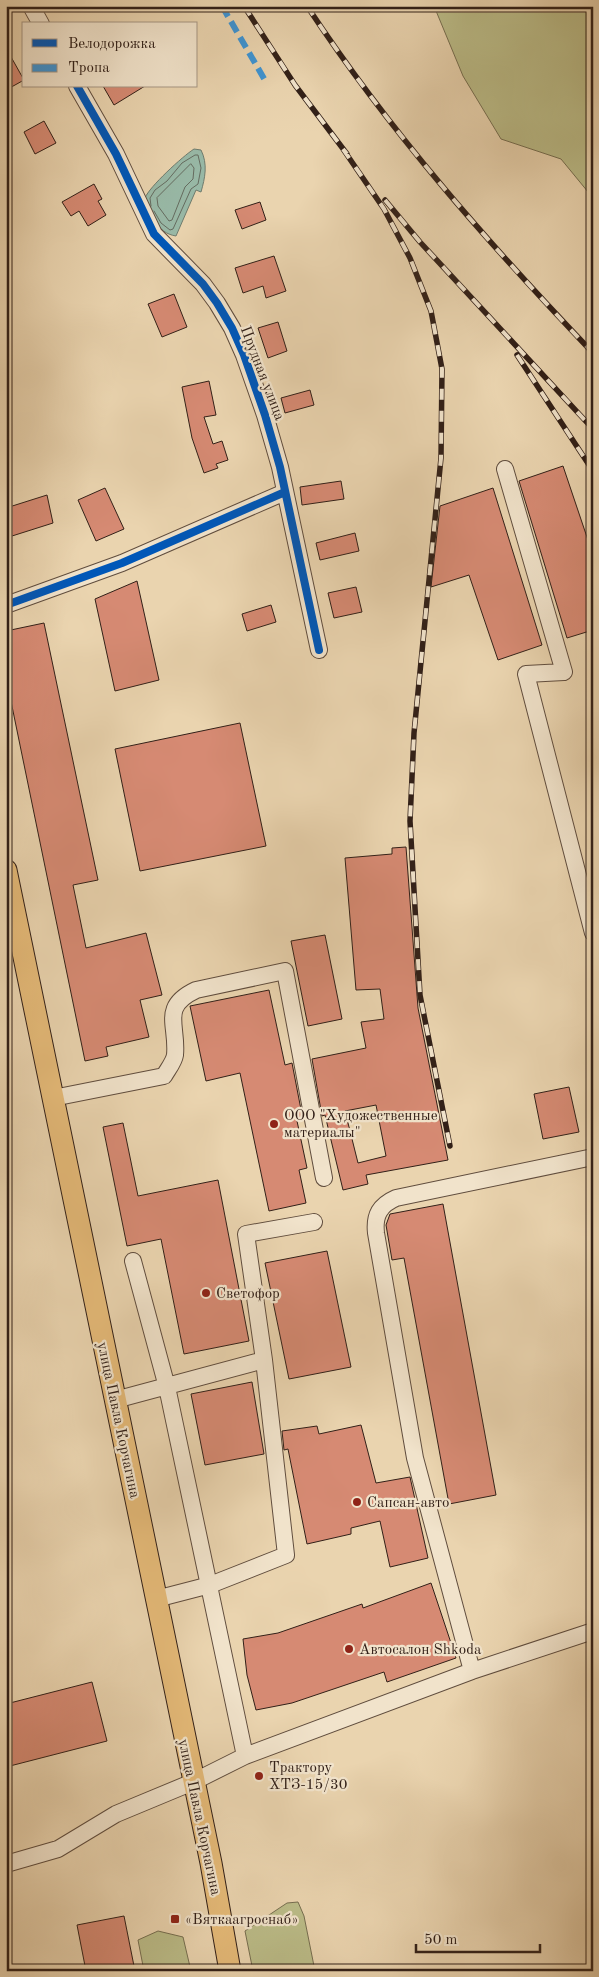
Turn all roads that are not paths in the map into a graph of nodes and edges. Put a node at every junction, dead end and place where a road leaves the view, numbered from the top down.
1 (31, 6) edge
2 (40, 22) edge
3 (78, 88) edge
4 (504, 469) dead end
5 (286, 492) junction
6 (6, 605) edge
7 (319, 650) dead end
8 (6, 870) edge
9 (593, 933) edge
10 (53, 1098) junction
11 (593, 1157) edge
12 (324, 1178) dead end
13 (314, 1222) dead end
14 (133, 1261) dead end
15 (264, 1360) junction
16 (167, 1387) junction
17 (116, 1400) junction
18 (210, 1585) junction
19 (156, 1599) junction
20 (593, 1631) edge
21 (472, 1671) junction
22 (245, 1756) junction
23 (193, 1782) junction
24 (6, 1864) edge
25 (230, 1971) edge

1 - 2 street
3 - 5 street, Прудная улица
4 - 9 street
5 - 6 street
5 - 7 street, Прудная улица
8 - 10 main road, улица Павла Корчагина
10 - 12 street
10 - 17 main road, улица Павла Корчагина
11 - 21 street
13 - 15 street
14 - 16 street
15 - 16 street
15 - 18 street
16 - 17 street
16 - 18 street
17 - 19 main road, улица Павла Корчагина
18 - 19 street
18 - 22 street
19 - 23 main road, улица Павла Корчагина
20 - 21 street
21 - 22 street
22 - 23 street
23 - 24 street
23 - 25 main road, улица Павла Корчагина

